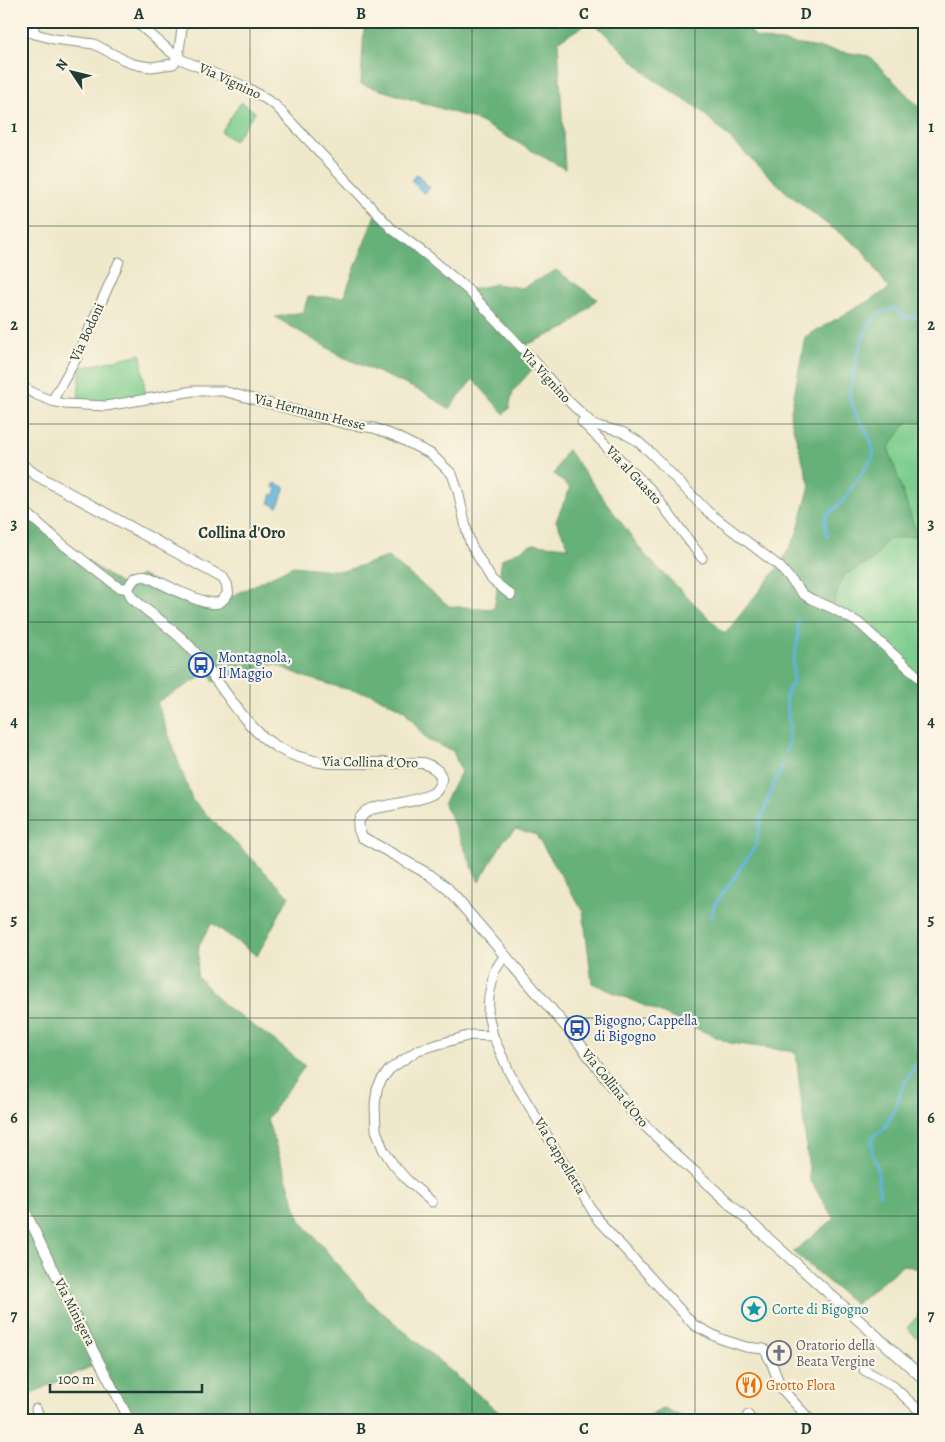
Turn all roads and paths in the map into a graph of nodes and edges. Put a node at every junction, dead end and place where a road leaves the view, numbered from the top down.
1 (32, 21) edge
2 (135, 21) edge
3 (182, 21) edge
4 (548, 21) edge
5 (576, 21) edge
6 (920, 21) edge
7 (924, 24) edge
8 (21, 30) edge
9 (36, 34) junction
10 (178, 58) junction
11 (119, 262) dead end
12 (21, 386) edge
13 (562, 395) junction
14 (52, 401) junction
15 (21, 464) edge
16 (21, 508) edge
17 (702, 558) dead end
18 (128, 589) junction
19 (510, 595) dead end
20 (924, 682) edge
21 (505, 955) junction
22 (493, 1036) junction
23 (21, 1202) edge
24 (432, 1202) dead end
25 (864, 1370) dead end
26 (924, 1379) edge
27 (36, 1409) dead end
28 (924, 1415) edge
29 (42, 1421) edge
30 (130, 1421) edge
31 (811, 1421) edge

1 - 9 street
2 - 10 street, Via Vignino
3 - 10 street
4 - 5 street
6 - 7 street
8 - 9 street
9 - 10 street
10 - 13 street, Via Vignino
11 - 14 street, Via Bodoni
12 - 14 street, Via Hermann Hesse
13 - 17 street, Via al Guasto
13 - 20 street, Via Vignino
14 - 19 street, Via Hermann Hesse
15 - 18 street
16 - 18 street
18 - 21 street, Via Collina d'Oro
21 - 22 street, Via Cappelletta
21 - 26 street, Via Collina d'Oro
22 - 24 street
22 - 31 street, Via Cappelletta
23 - 30 street, Via Minigera
25 - 28 street
27 - 29 street

